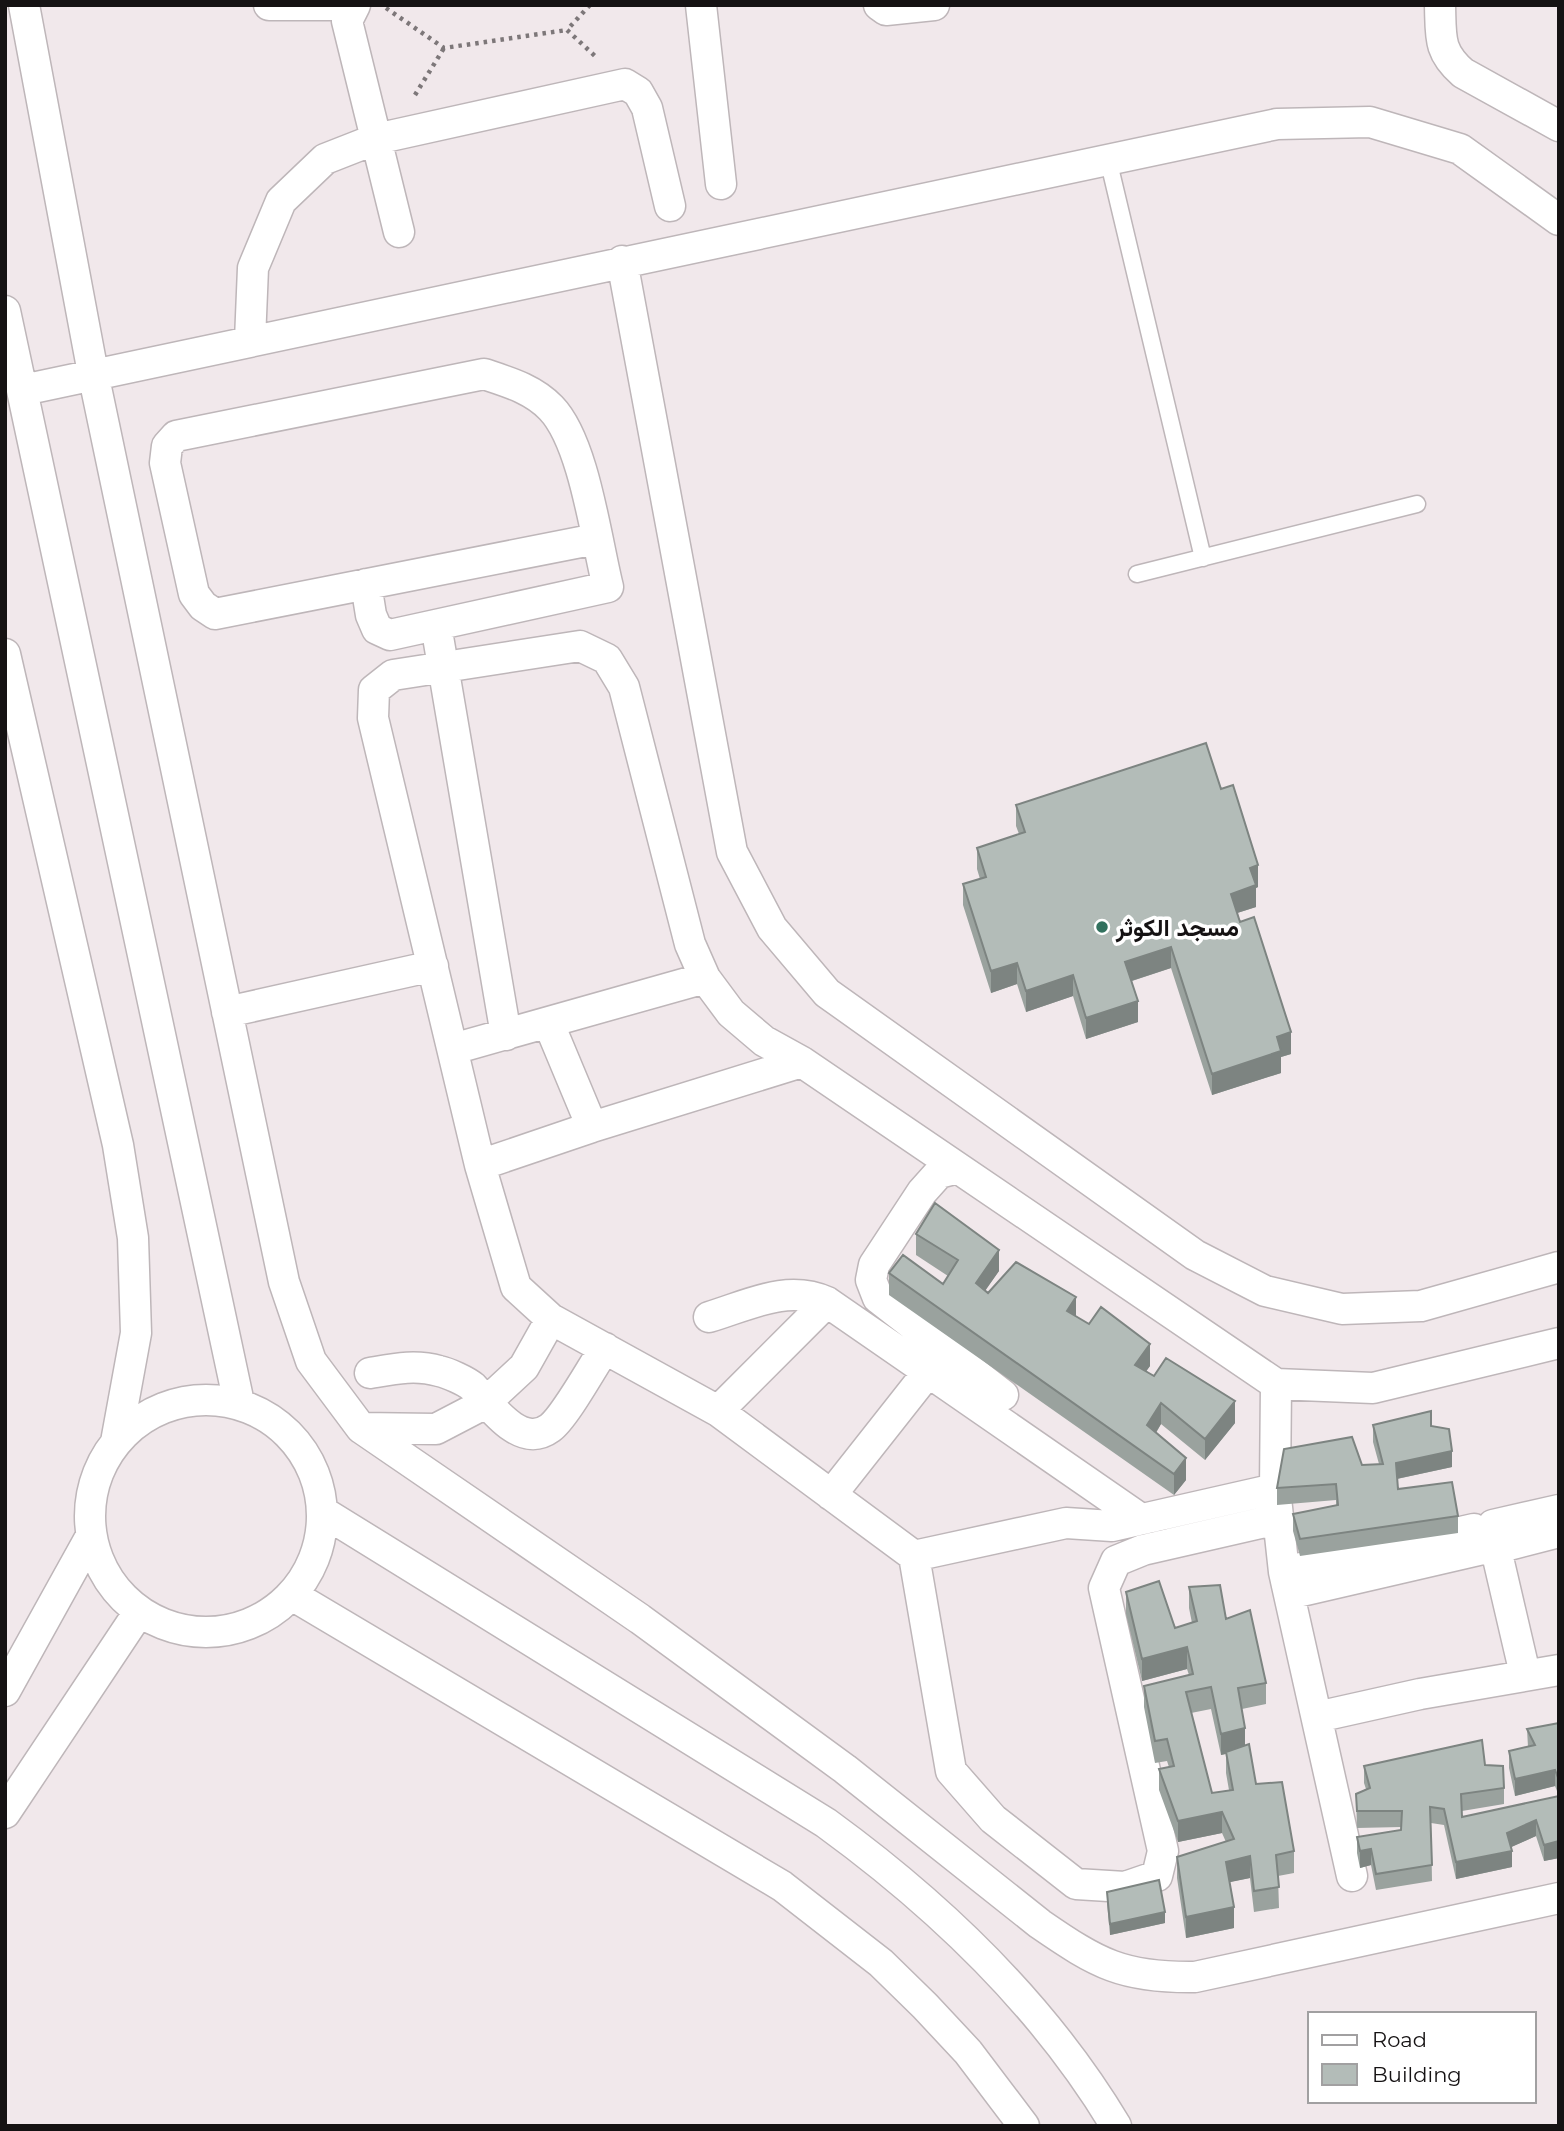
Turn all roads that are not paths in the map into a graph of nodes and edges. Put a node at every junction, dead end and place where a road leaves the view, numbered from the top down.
1 (24, 5) edge
2 (269, 5) edge
3 (341, 5) edge
4 (355, 5) edge
5 (701, 5) edge
6 (879, 5) edge
7 (934, 5) edge
8 (1440, 5) edge
9 (1559, 126) edge
10 (383, 137) junction
11 (1108, 159) junction
12 (721, 184) dead end
13 (670, 206) dead end
14 (1559, 220) edge
15 (400, 232) dead end
16 (622, 261) junction
17 (5, 311) edge
18 (250, 340) junction
19 (93, 373) junction
20 (23, 390) junction
21 (1417, 504) dead end
22 (596, 539) junction
23 (1203, 558) junction
24 (1137, 574) dead end
25 (366, 584) junction
26 (436, 625) junction
27 (5, 654) edge
28 (443, 667) junction
29 (433, 966) junction
30 (705, 978) junction
31 (227, 1012) junction
32 (549, 1024) junction
33 (506, 1035) junction
34 (453, 1049) junction
35 (802, 1062) junction
36 (592, 1127) junction
37 (480, 1165) junction
38 (958, 1168) junction
39 (1559, 1267) edge
40 (827, 1301) junction
41 (709, 1317) dead end
42 (551, 1319) junction
43 (1559, 1343) edge
44 (605, 1348) junction
45 (928, 1371) junction
46 (370, 1373) dead end
47 (1276, 1384) junction
48 (1003, 1395) dead end
49 (239, 1403) junction
50 (484, 1404) junction
51 (719, 1411) junction
52 (361, 1428) junction
53 (116, 1442) junction
54 (1275, 1489) junction
55 (831, 1495) junction
56 (1559, 1510) edge
57 (323, 1512) junction
58 (1141, 1519) junction
59 (1278, 1519) junction
60 (1559, 1532) edge
61 (91, 1536) junction
62 (914, 1556) junction
63 (1287, 1583) junction
64 (292, 1595) junction
65 (139, 1612) junction
66 (1559, 1670) edge
67 (1525, 1674) junction
68 (5, 1691) edge
69 (1317, 1717) junction
70 (5, 1813) edge
71 (1352, 1876) dead end
72 (1559, 1898) edge
73 (1024, 2126) edge
74 (1116, 2126) edge

1 - 19 street
2 - 3 street
4 - 10 street
5 - 12 street
6 - 7 street
8 - 9 street
10 - 13 street
10 - 15 street
10 - 18 street
11 - 14 street
11 - 16 street
11 - 23 lane
16 - 18 street
16 - 39 street
17 - 20 street
18 - 19 street
19 - 20 street
19 - 31 street
20 - 49 street
21 - 23 lane
22 - 25 street
22 - 25 street
22 - 26 street
23 - 24 lane
25 - 26 street
26 - 28 street
27 - 53 street
28 - 29 street
28 - 30 street
28 - 33 street
29 - 31 street
29 - 34 street
30 - 32 street
30 - 35 street
31 - 52 street
32 - 33 street
32 - 36 street
33 - 34 street
34 - 37 street
35 - 36 street
35 - 38 street
36 - 37 street
37 - 42 street
38 - 47 street
38 - 48 street
40 - 41 street
40 - 45 street
40 - 51 street
42 - 44 street
42 - 50 street
43 - 47 street
44 - 50 street
44 - 51 street
45 - 55 street
45 - 58 street
46 - 50 street
47 - 54 street
49 - 53 street
49 - 57 street
50 - 52 street
51 - 55 street
52 - 72 street
53 - 61 street
54 - 58 street
54 - 59 street
55 - 62 street
56 - 63 street
57 - 64 street
57 - 74 street
58 - 62 street
59 - 62 street
59 - 63 street
60 - 67 street
61 - 65 street
61 - 68 street
63 - 69 street
64 - 65 street
64 - 73 street
65 - 70 street
66 - 67 street
67 - 69 street
69 - 71 street

